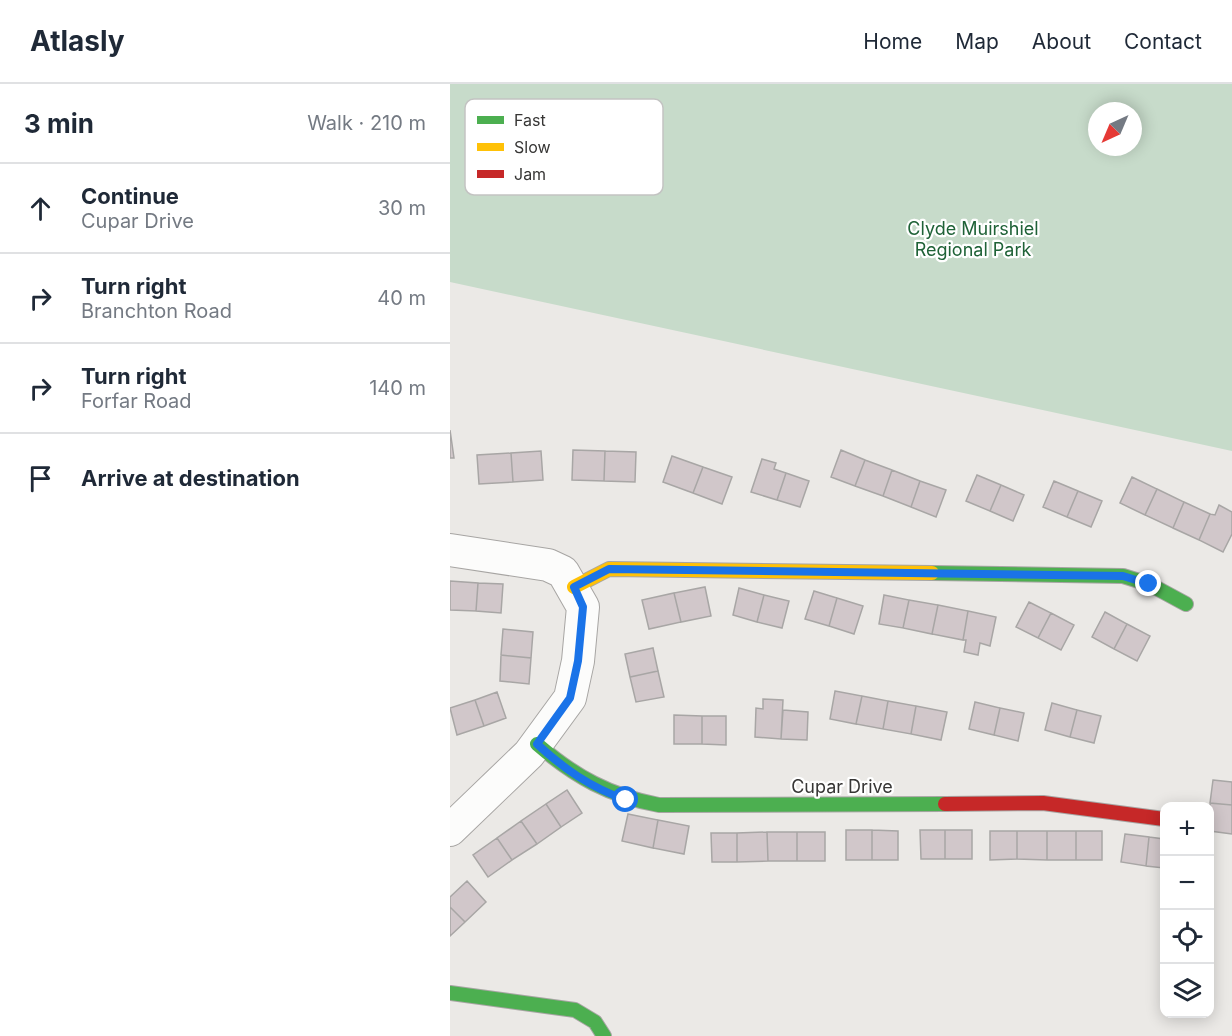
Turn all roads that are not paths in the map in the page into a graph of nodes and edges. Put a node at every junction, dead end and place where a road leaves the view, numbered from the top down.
1 (450, 550) edge
2 (574, 587) junction
3 (1186, 604) dead end
4 (537, 744) junction
5 (1160, 818) edge
6 (450, 830) edge
7 (450, 993) edge
8 (604, 1036) edge

1 - 2 street
2 - 3 street
2 - 4 street
4 - 5 street, Cupar Drive
4 - 6 street
7 - 8 street

